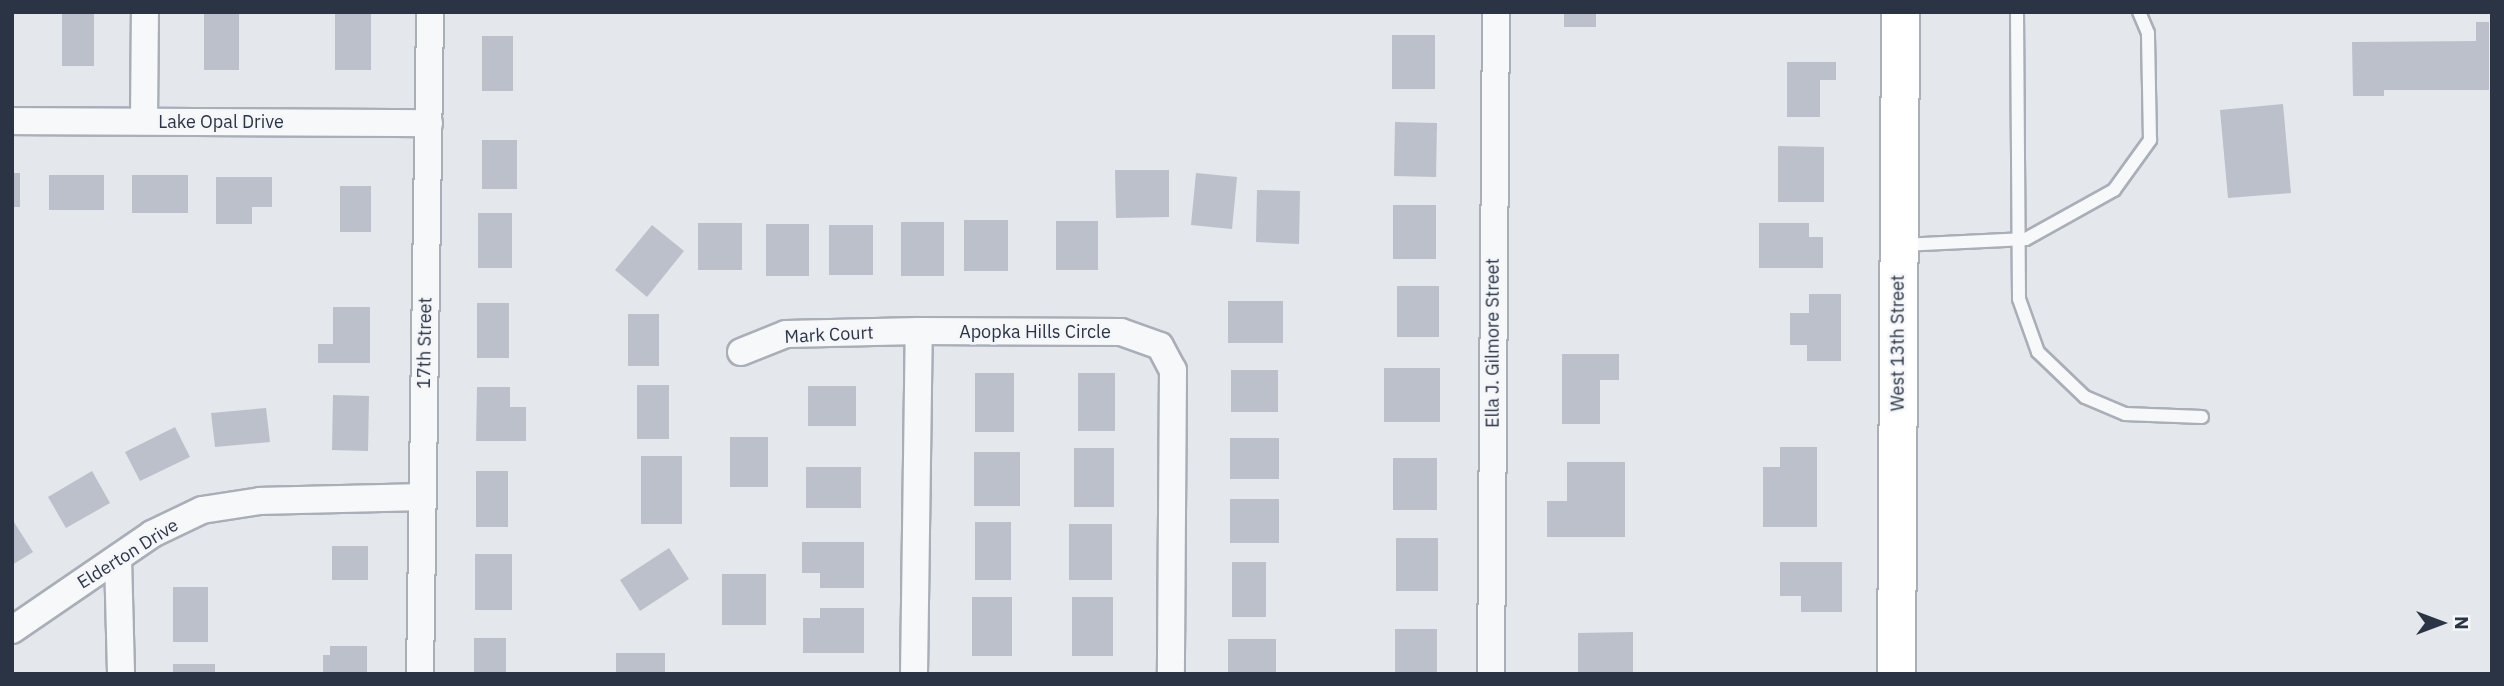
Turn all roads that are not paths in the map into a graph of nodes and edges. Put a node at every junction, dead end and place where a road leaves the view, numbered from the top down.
1 (145, 12) edge
2 (430, 12) edge
3 (1496, 12) edge
4 (1900, 12) edge
5 (2017, 12) edge
6 (2139, 12) edge
7 (12, 121) edge
8 (144, 121) junction
9 (429, 123) junction
10 (2016, 240) junction
11 (1899, 245) junction
12 (919, 331) junction
13 (741, 352) dead end
14 (2202, 416) dead end
15 (422, 497) junction
16 (118, 558) junction
17 (12, 630) edge
18 (121, 674) edge
19 (420, 674) edge
20 (914, 674) edge
21 (1171, 674) edge
22 (1491, 674) edge
23 (1896, 674) edge

1 - 8 street
2 - 9 street, 17th Street
3 - 22 street, Ella J. Gilmore Street
4 - 11 street, West 13th Street
5 - 10 lane
6 - 10 lane
7 - 8 street, Lake Opal Drive
8 - 9 street, Lake Opal Drive
9 - 15 street, 17th Street
10 - 11 lane
10 - 14 lane
11 - 23 street, West 13th Street
12 - 13 street, Mark Court
12 - 20 street
12 - 21 street, Apopka Hills Circle
15 - 16 street, Elderton Drive
15 - 19 street, 17th Street
16 - 17 street, Elderton Drive
16 - 18 street

